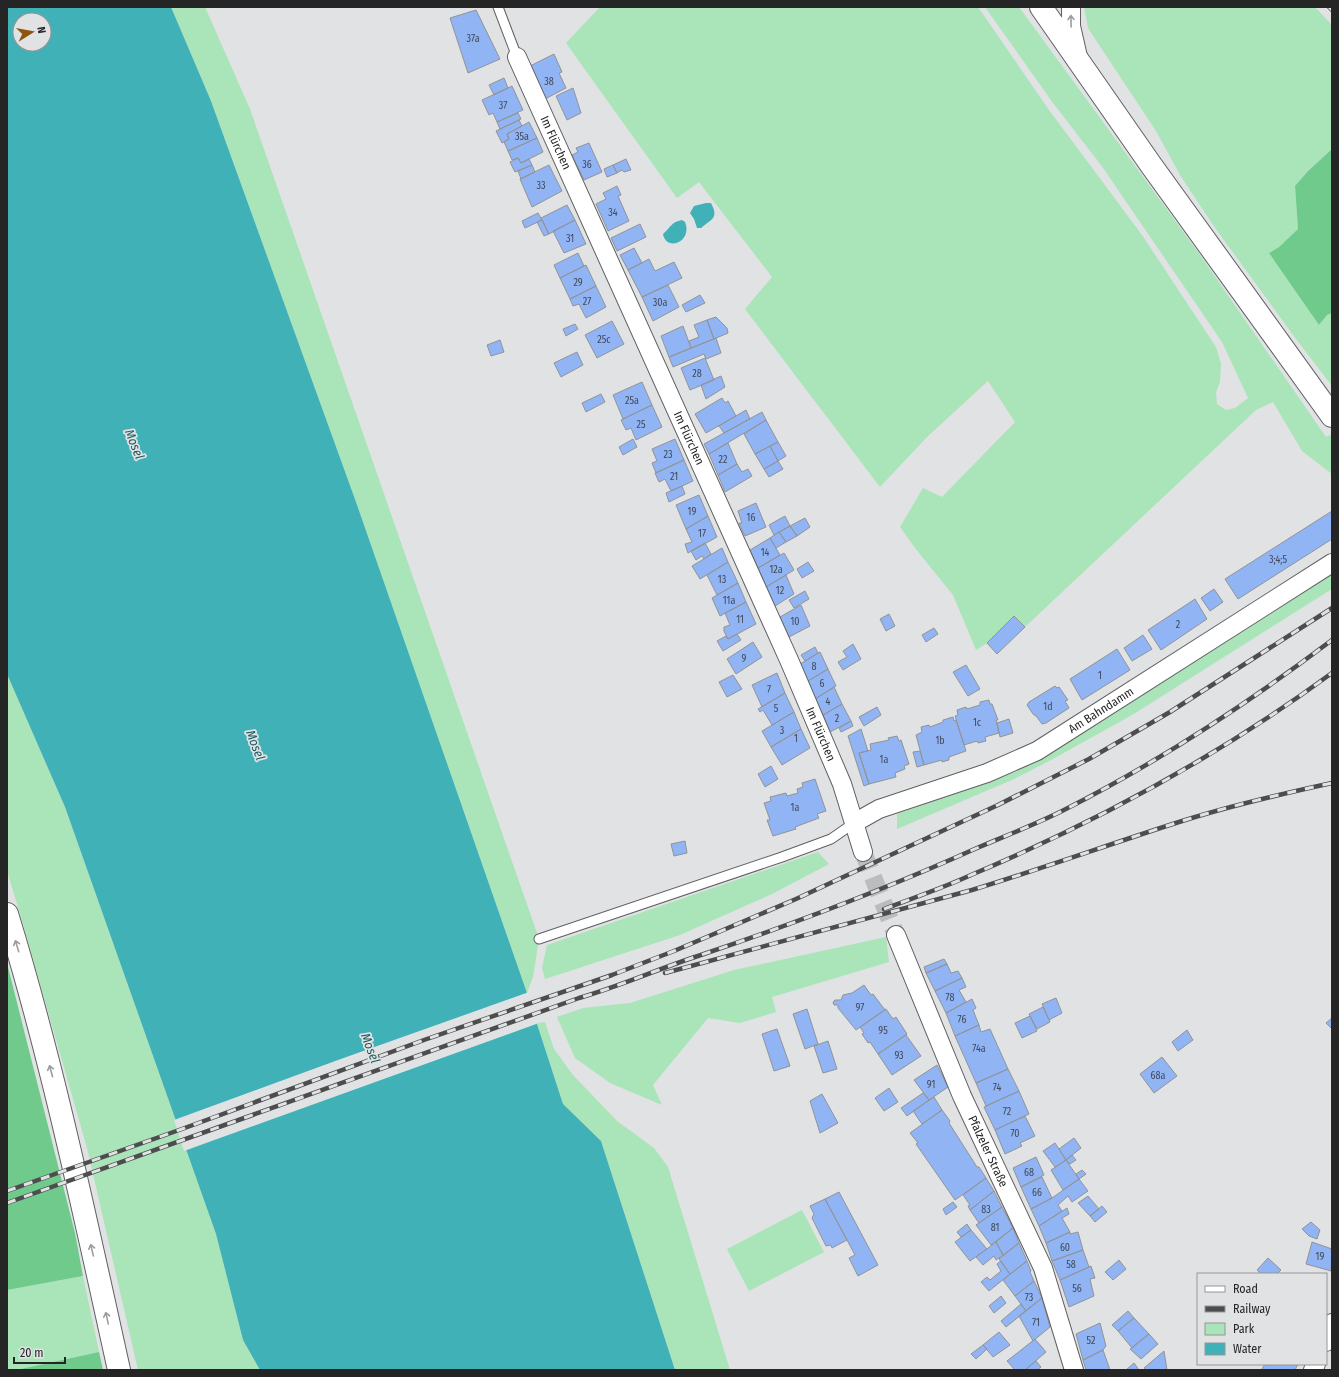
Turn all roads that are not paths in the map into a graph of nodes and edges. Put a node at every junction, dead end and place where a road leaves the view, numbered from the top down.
1 (498, 7) edge
2 (1041, 7) edge
3 (1071, 7) edge
4 (517, 56) joint
5 (1080, 62) junction
6 (1332, 416) edge
7 (1332, 563) edge
8 (854, 823) junction
9 (863, 852) tunnel mouth
10 (7, 914) edge
11 (896, 935) tunnel mouth
12 (539, 939) dead end
13 (1332, 1323) edge
14 (1327, 1339) edge
15 (119, 1370) edge
16 (1074, 1370) edge

1 - 4 lane
2 - 5 main road
5 -> 3 street
4 - 8 street, Im Flürchen
5 - 6 main road
7 - 8 street, Am Bahndamm
8 - 9 street
8 - 12 lane
15 -> 10 main road
11 - 16 street, Pfalzeler Straße
13 - 14 street

